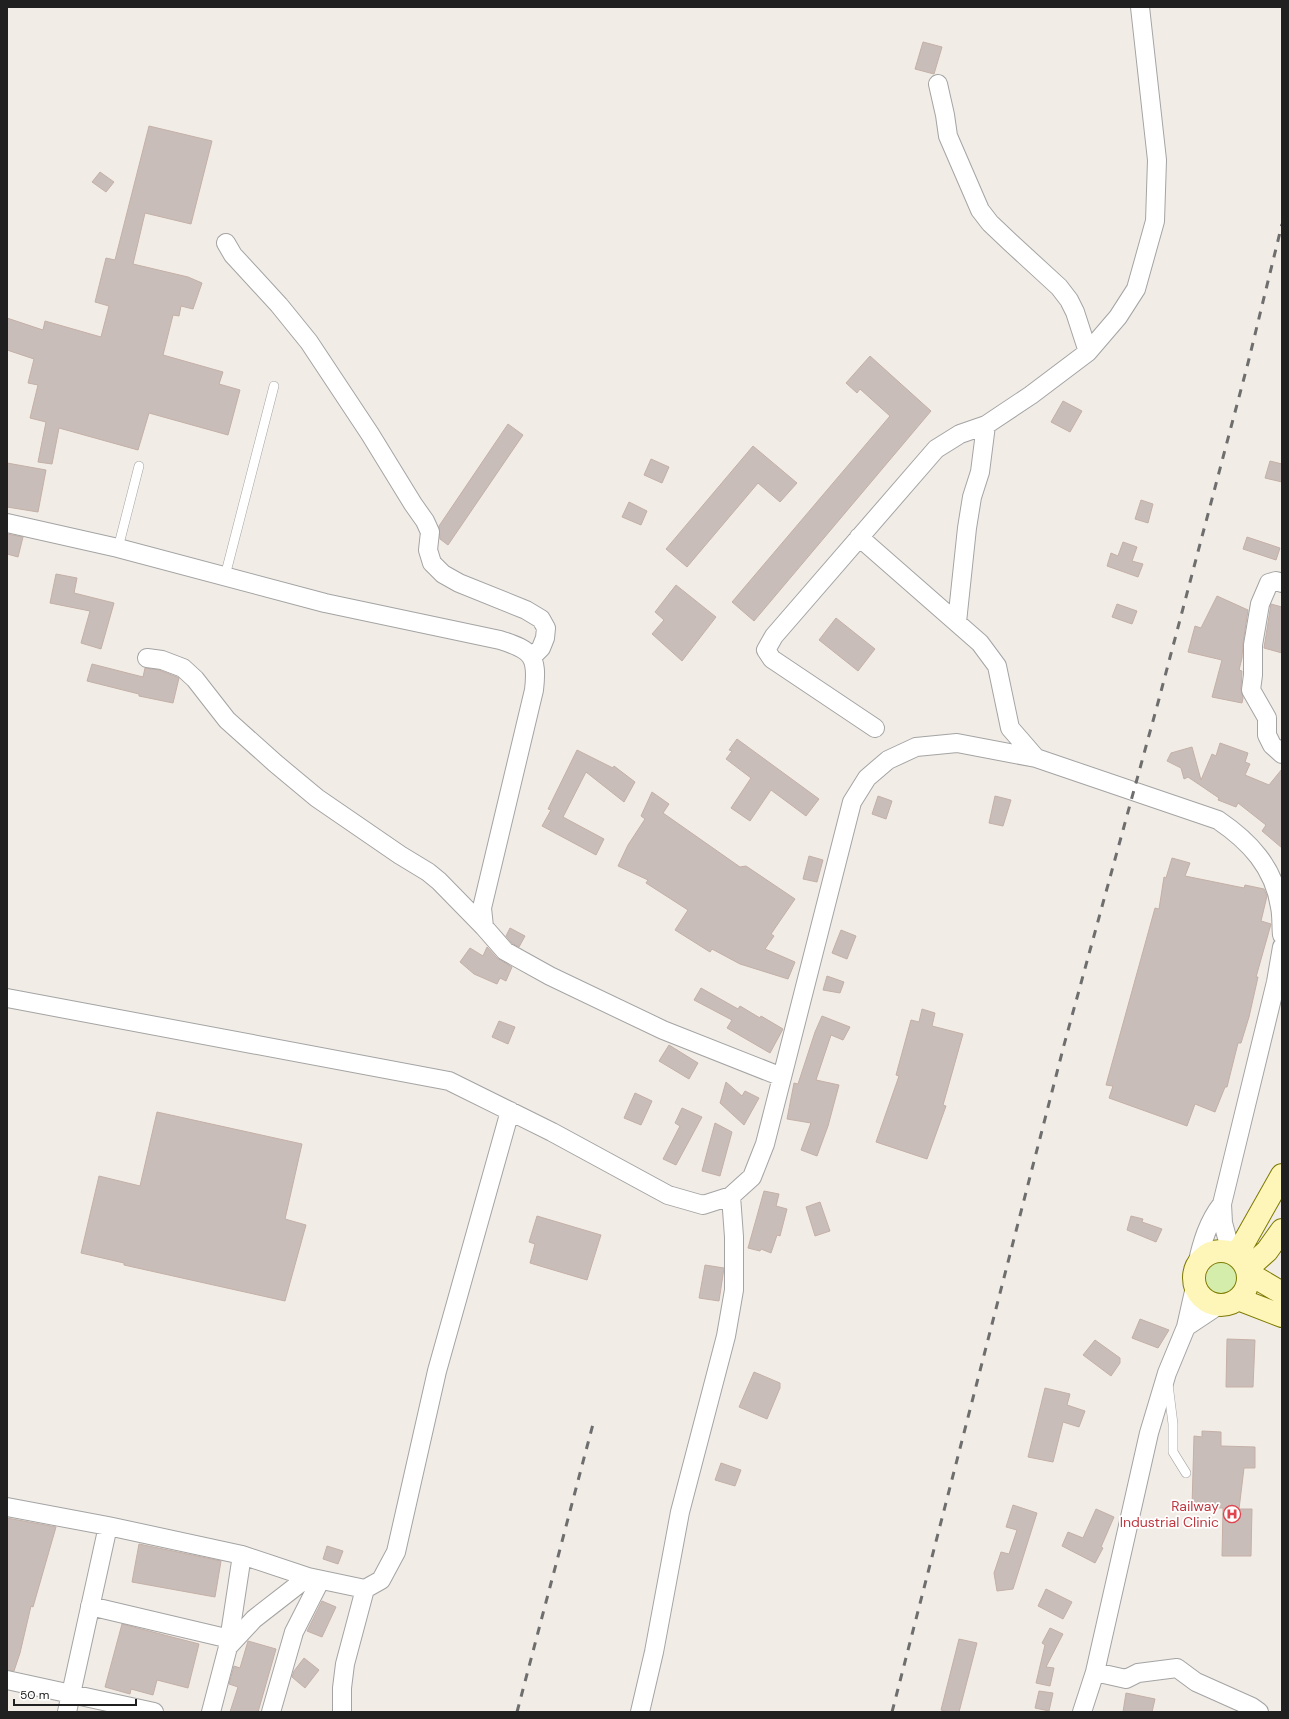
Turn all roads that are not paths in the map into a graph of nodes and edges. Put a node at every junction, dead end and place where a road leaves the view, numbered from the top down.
1 (1140, 7) edge
2 (938, 84) dead end
3 (226, 243) dead end
4 (1088, 352) junction
5 (274, 386) dead end
6 (986, 425) junction
7 (139, 466) dead end
8 (7, 523) edge
9 (859, 537) junction
10 (118, 548) junction
11 (225, 576) junction
12 (1282, 583) edge
13 (957, 622) junction
14 (532, 657) junction
15 (147, 658) dead end
16 (875, 728) dead end
17 (1282, 754) edge
18 (1036, 758) junction
19 (484, 927) junction
20 (1282, 935) edge
21 (1282, 947) edge
22 (7, 998) edge
23 (782, 1077) junction
24 (510, 1110) junction
25 (1282, 1175) edge
26 (731, 1196) junction
27 (1222, 1204) junction
28 (1282, 1230) edge
29 (1241, 1262) junction
30 (1197, 1265) junction
31 (1195, 1287) junction
32 (1282, 1293) edge
33 (1229, 1302) junction
34 (1282, 1316) edge
35 (1186, 1327) junction
36 (1167, 1373) junction
37 (1186, 1473) dead end
38 (7, 1507) edge
39 (108, 1526) junction
40 (242, 1555) junction
41 (314, 1579) junction
42 (365, 1589) junction
43 (90, 1606) junction
44 (229, 1643) junction
45 (1095, 1672) junction
46 (7, 1680) edge
47 (71, 1694) junction
48 (67, 1712) edge
49 (154, 1712) edge
50 (211, 1712) edge
51 (270, 1712) edge
52 (342, 1712) edge
53 (640, 1712) edge
54 (1082, 1712) edge
55 (1260, 1712) edge

1 - 4 street
2 - 4 street
3 - 14 street
4 - 6 street
5 - 11 lane
6 - 9 street
6 - 13 street
7 - 10 lane
8 - 10 street
9 - 13 street
9 - 16 street
10 - 11 street
11 - 14 street
12 - 17 street
13 - 18 street
14 - 19 street
15 - 19 street
18 - 20 street
18 - 23 street
19 - 23 street
21 - 27 street
22 - 24 street
23 - 26 street
24 - 26 street
24 - 42 street
25 - 29 street
26 - 53 street
27 - 29 street
27 - 30 street
28 - 29 street
29 - 30 street
29 - 32 street
29 - 33 street
30 - 31 street
31 - 33 street
31 - 35 street
33 - 34 street
33 - 35 street
35 - 36 street
36 - 37 lane
36 - 45 street
38 - 39 street
39 - 40 street
39 - 43 street
40 - 41 street
40 - 44 street
41 - 42 street
41 - 44 street
41 - 51 street
42 - 52 street
43 - 44 street
43 - 47 street
44 - 50 street
45 - 54 street
45 - 55 street
46 - 47 street
47 - 48 street
47 - 49 street

